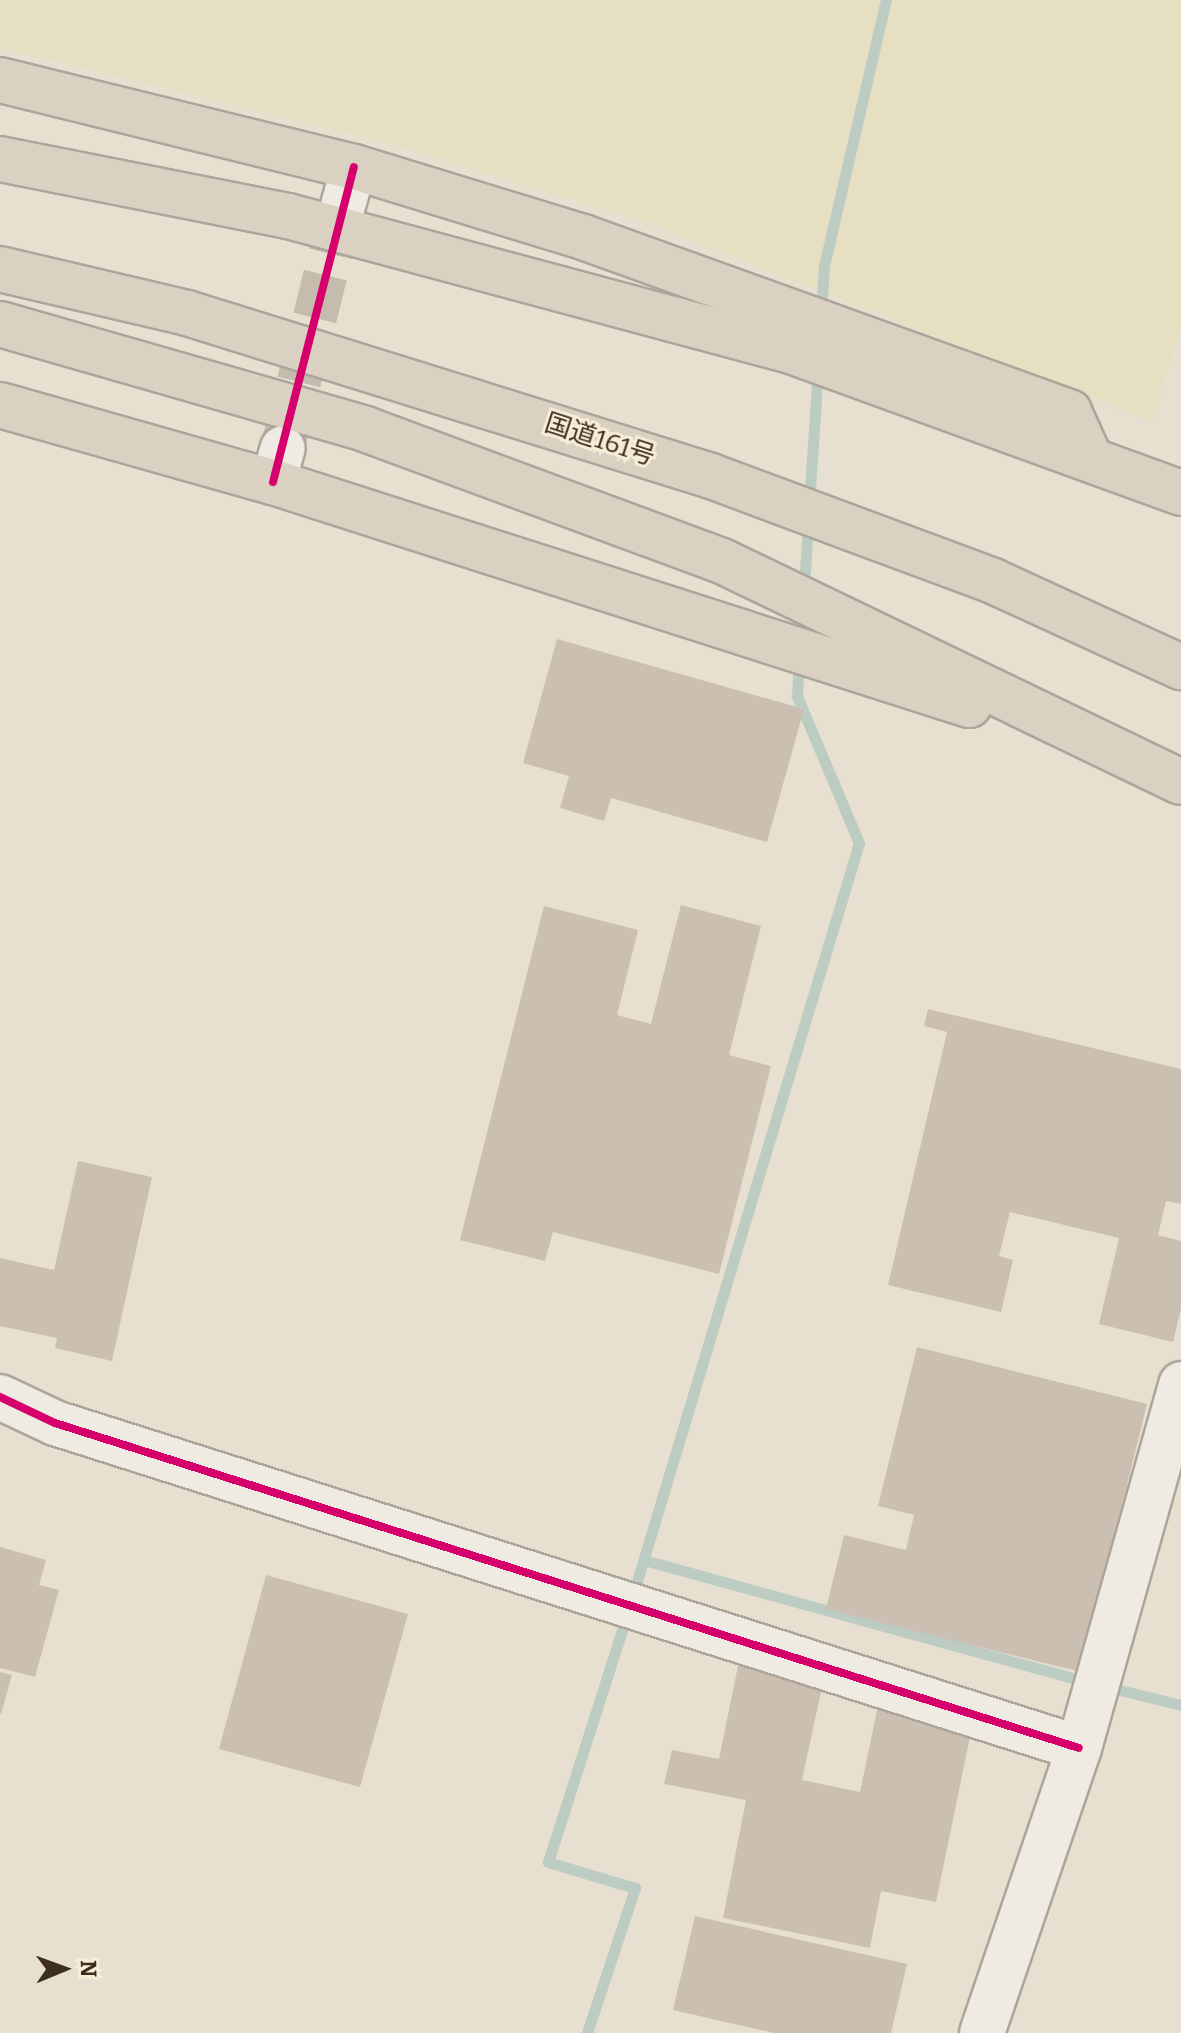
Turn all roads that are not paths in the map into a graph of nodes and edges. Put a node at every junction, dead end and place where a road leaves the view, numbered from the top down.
1 (0, 80) edge
2 (0, 159) edge
3 (354, 167) junction
4 (338, 223) tunnel mouth
5 (0, 269) edge
6 (0, 324) edge
7 (793, 331) junction
8 (0, 405) edge
9 (1181, 493) edge
10 (1181, 667) edge
11 (1094, 743) junction
12 (1181, 782) edge
13 (1181, 1384) edge
14 (0, 1397) edge
15 (1084, 1728) junction
16 (982, 2033) edge

1 - 3 highway
2 - 7 highway
3 - 4 street
3 - 7 highway
5 - 10 highway, 国道161号
6 - 11 highway
7 - 9 highway
8 - 11 highway
11 - 12 highway
13 - 15 street
14 - 15 street
15 - 16 street

